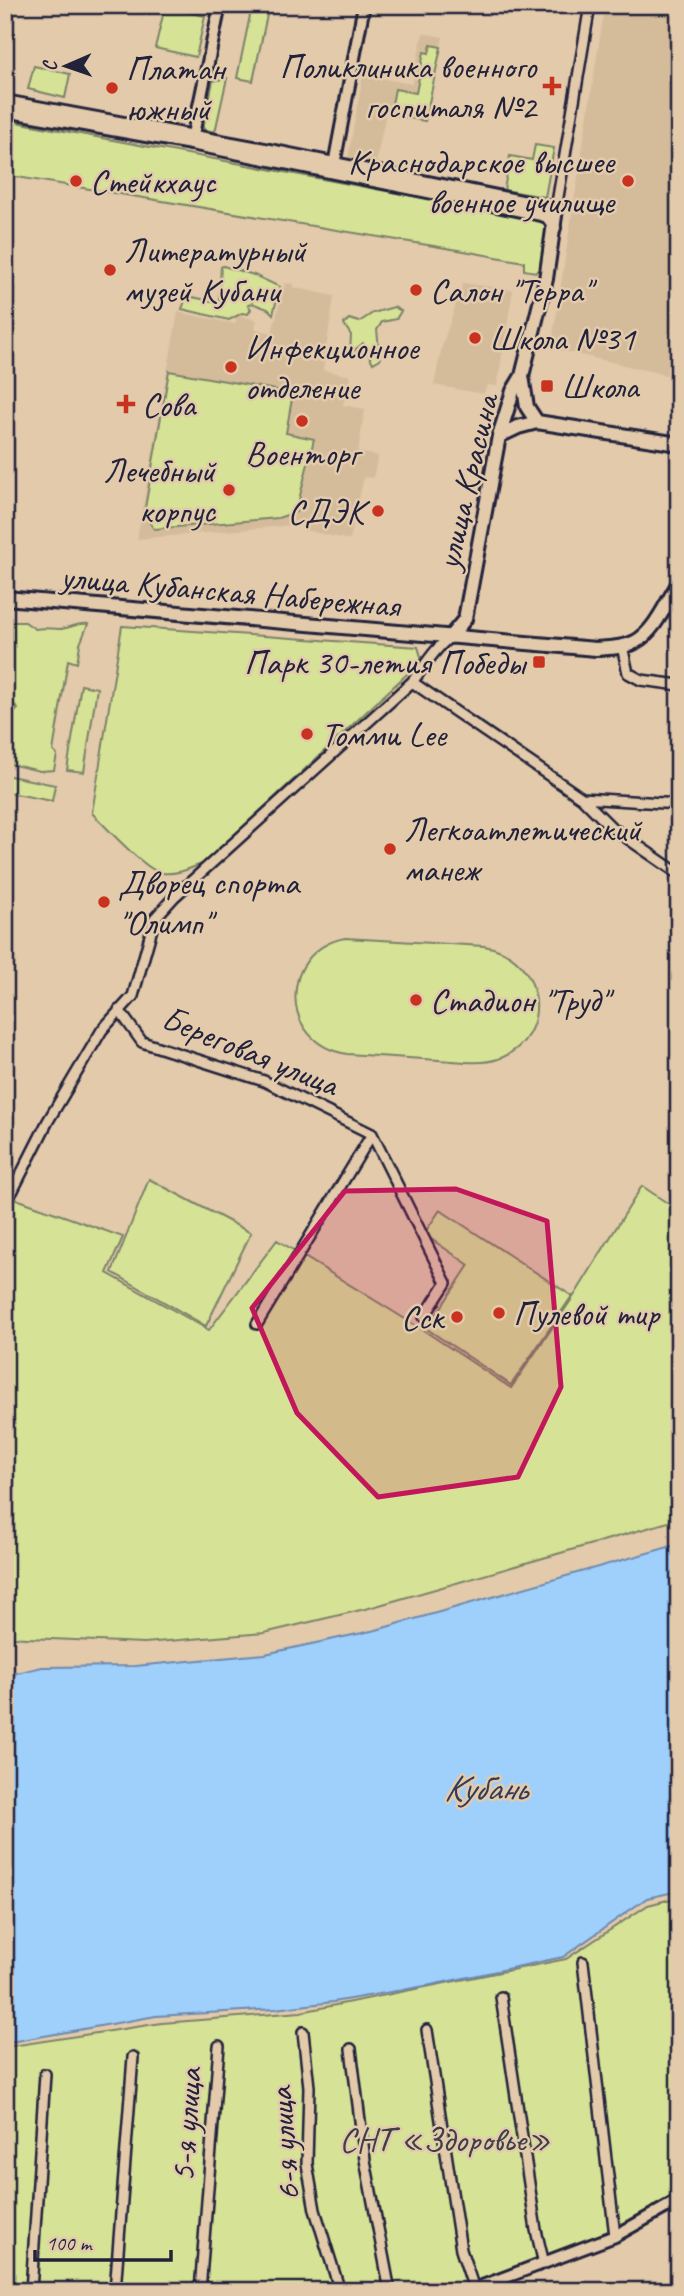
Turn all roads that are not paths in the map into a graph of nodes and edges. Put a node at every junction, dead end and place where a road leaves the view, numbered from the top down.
1 (215, 5) edge
2 (220, 5) edge
3 (364, 5) edge
4 (590, 5) edge
5 (5, 102) edge
6 (5, 111) edge
7 (189, 139) junction
8 (333, 168) junction
9 (556, 209) junction
10 (555, 228) junction
11 (522, 376) junction
12 (537, 422) junction
13 (499, 436) junction
14 (679, 444) edge
15 (679, 583) edge
16 (5, 598) edge
17 (450, 637) junction
18 (622, 646) junction
19 (412, 682) junction
20 (679, 685) edge
21 (582, 798) junction
22 (679, 804) edge
23 (679, 874) edge
24 (119, 1010) junction
25 (372, 1134) junction
26 (12, 1192) dead end
27 (424, 1317) dead end
28 (257, 1324) dead end
29 (583, 1962) dead end
30 (501, 1997) dead end
31 (427, 2030) dead end
32 (303, 2032) dead end
33 (219, 2046) dead end
34 (351, 2049) dead end
35 (133, 2057) dead end
36 (45, 2074) dead end
37 (679, 2200) edge
38 (615, 2236) junction
39 (544, 2264) junction
40 (472, 2290) edge
41 (31, 2291) edge
42 (116, 2291) edge
43 (200, 2291) edge
44 (340, 2291) edge
45 (390, 2291) edge

1 - 7 street
2 - 7 street
3 - 8 street
4 - 9 street, улица Красина
5 - 7 main road
6 - 7 street
7 - 8 main road
8 - 9 main road
8 - 10 street
9 - 10 main road, улица Красина
10 - 11 main road, улица Красина
11 - 12 main road, улица Красина
11 - 13 main road, улица Красина
12 - 13 main road
12 - 14 main road
13 - 17 main road, улица Красина
15 - 18 main road
16 - 17 main road, улица Кубанская Набережная
17 - 18 main road, улица Кубанская Набережная
17 - 19 street, Береговая улица
18 - 20 street
19 - 21 street
19 - 24 street, Береговая улица
21 - 22 street
21 - 23 street
24 - 25 street, Береговая улица
24 - 26 street, Береговая улица
25 - 27 street, Береговая улица
25 - 28 street
29 - 38 street
30 - 39 street
31 - 40 street
32 - 44 street, 6-я улица
33 - 43 street, 5-я улица
34 - 45 street
35 - 42 street
36 - 41 street
37 - 38 street
38 - 39 street
39 - 40 street

